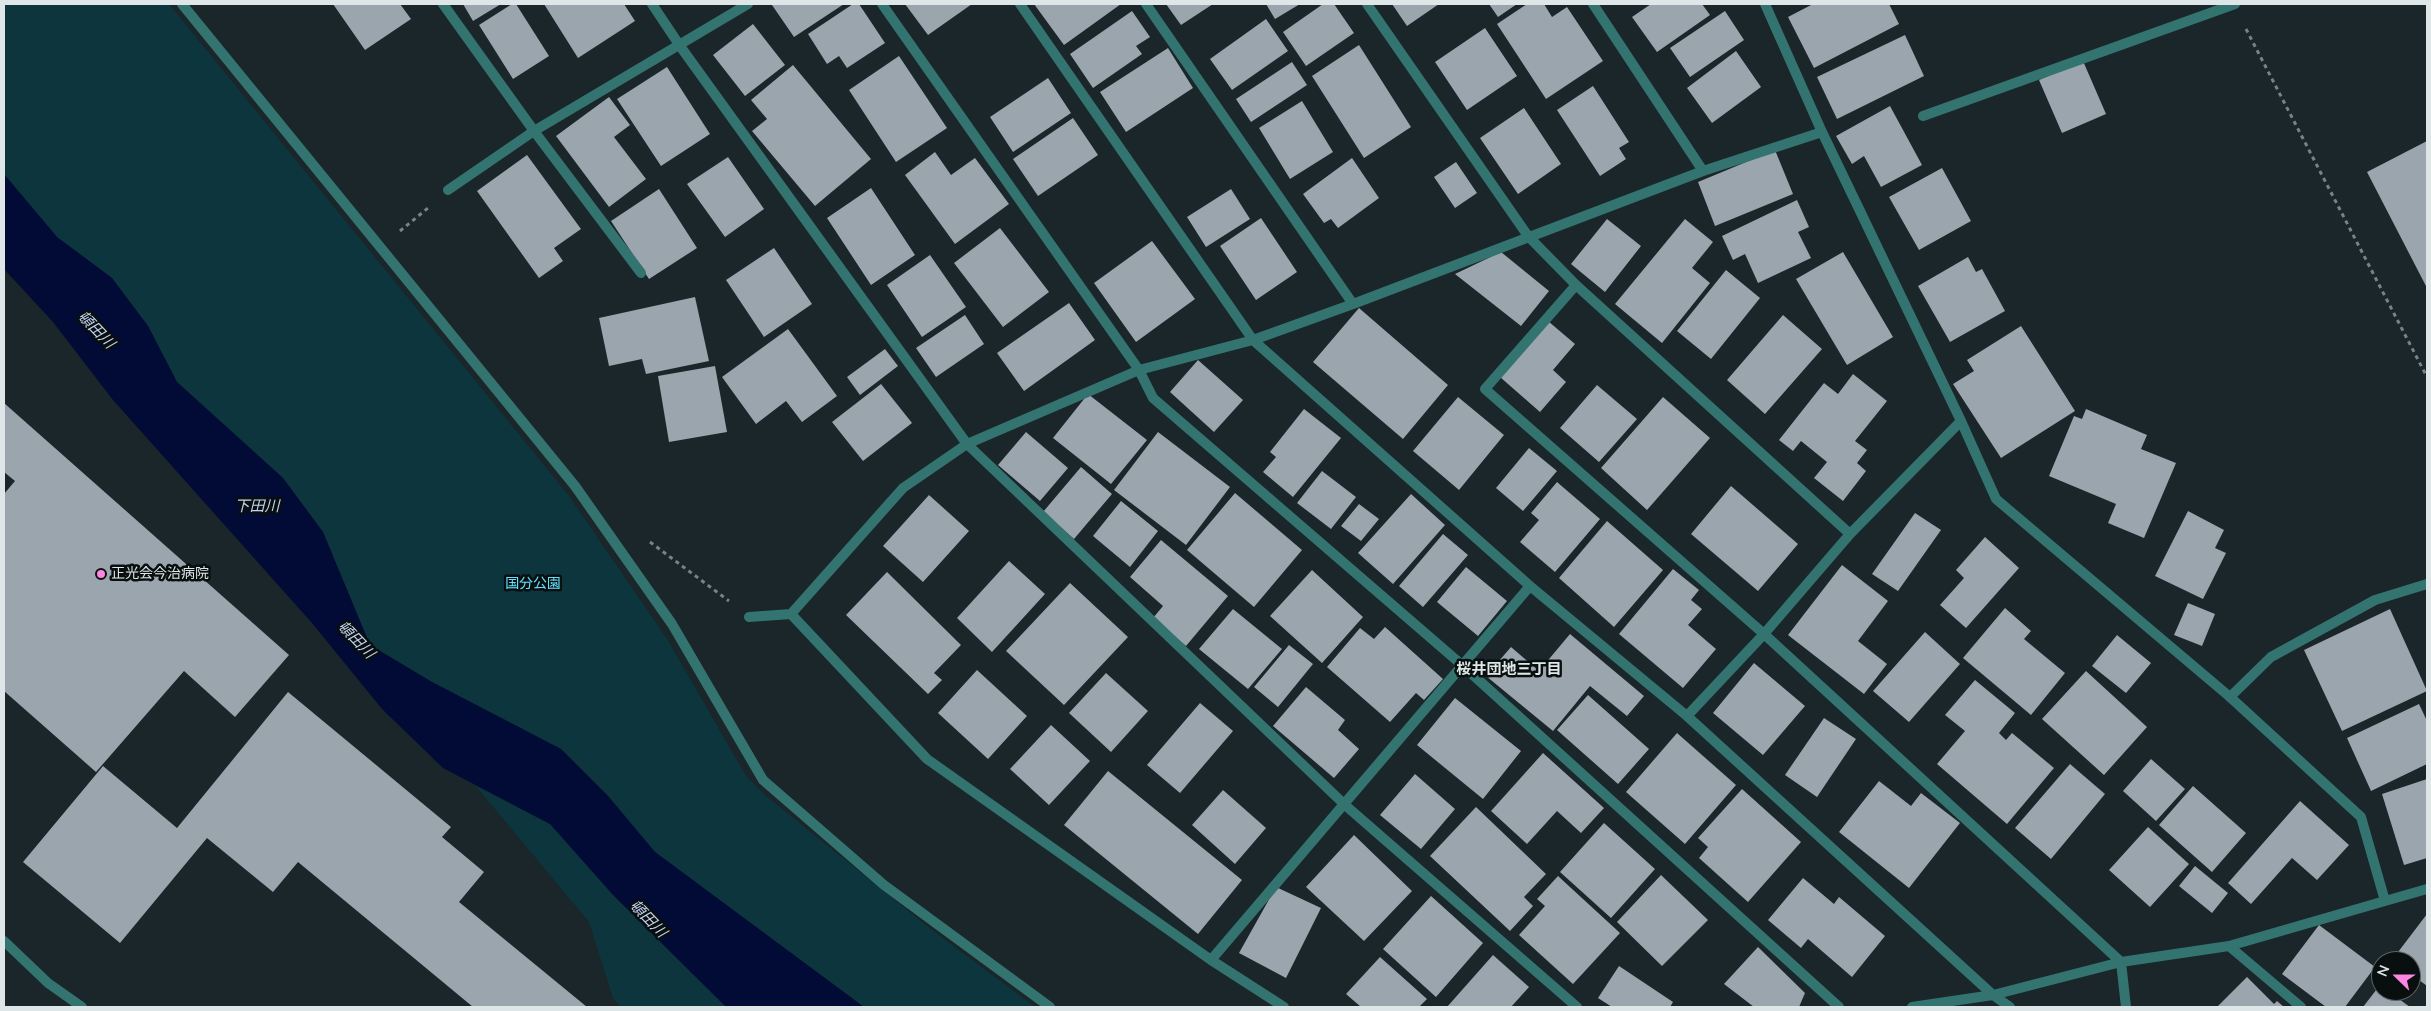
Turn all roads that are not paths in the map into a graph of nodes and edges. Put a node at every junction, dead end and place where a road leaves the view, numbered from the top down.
1 (182, 4) edge
2 (443, 4) edge
3 (652, 4) edge
4 (748, 4) edge
5 (882, 4) edge
6 (1020, 4) edge
7 (1146, 4) edge
8 (1367, 4) edge
9 (1593, 4) edge
10 (1765, 4) edge
11 (2234, 4) edge
12 (680, 46) junction
13 (1923, 116) dead end
14 (534, 131) junction
15 (1822, 132) junction
16 (1703, 171) junction
17 (448, 190) road end
18 (1528, 236) junction
19 (641, 273) dead end
20 (1576, 285) junction
21 (1353, 304) junction
22 (1253, 340) junction
23 (1139, 370) junction
24 (1961, 421) junction
25 (967, 444) junction
26 (1850, 534) junction
27 (2427, 584) edge
28 (1530, 586) junction
29 (790, 614) junction
30 (749, 617) road end
31 (1764, 634) junction
32 (1462, 665) junction
33 (2230, 697) junction
34 (1686, 716) junction
35 (1345, 806) junction
36 (2427, 889) edge
37 (2385, 901) junction
38 (4, 941) edge
39 (2229, 946) junction
40 (1211, 960) junction
41 (2121, 962) junction
42 (1993, 995) junction
43 (82, 1007) edge
44 (1050, 1007) edge
45 (1284, 1007) edge
46 (1578, 1007) edge
47 (1839, 1007) edge
48 (1912, 1007) edge
49 (2010, 1007) edge
50 (2126, 1007) edge
51 (2301, 1007) edge

1 - 44 street
2 - 14 street
3 - 12 street
4 - 12 street
5 - 23 street
6 - 22 street
7 - 21 street
8 - 18 street
9 - 16 street
10 - 15 street
11 - 13 street
12 - 14 street
12 - 25 street
14 - 17 street
14 - 19 street
15 - 16 street
15 - 24 street
16 - 18 street
18 - 20 street
18 - 21 street
20 - 26 street
20 - 31 street
21 - 22 street
22 - 23 street
22 - 28 street
23 - 25 street
23 - 32 street
24 - 26 street
24 - 33 street
25 - 29 street
25 - 35 street
26 - 31 street
27 - 33 street
28 - 32 street
28 - 34 street
29 - 30 street
29 - 40 street
31 - 34 street
31 - 41 street
32 - 35 street
32 - 47 street
33 - 37 street
34 - 42 street
35 - 40 street
35 - 46 street
36 - 37 street
37 - 39 street
38 - 43 street
39 - 41 street
39 - 51 street
40 - 45 street
41 - 42 street
41 - 50 street
42 - 48 street
42 - 49 street

